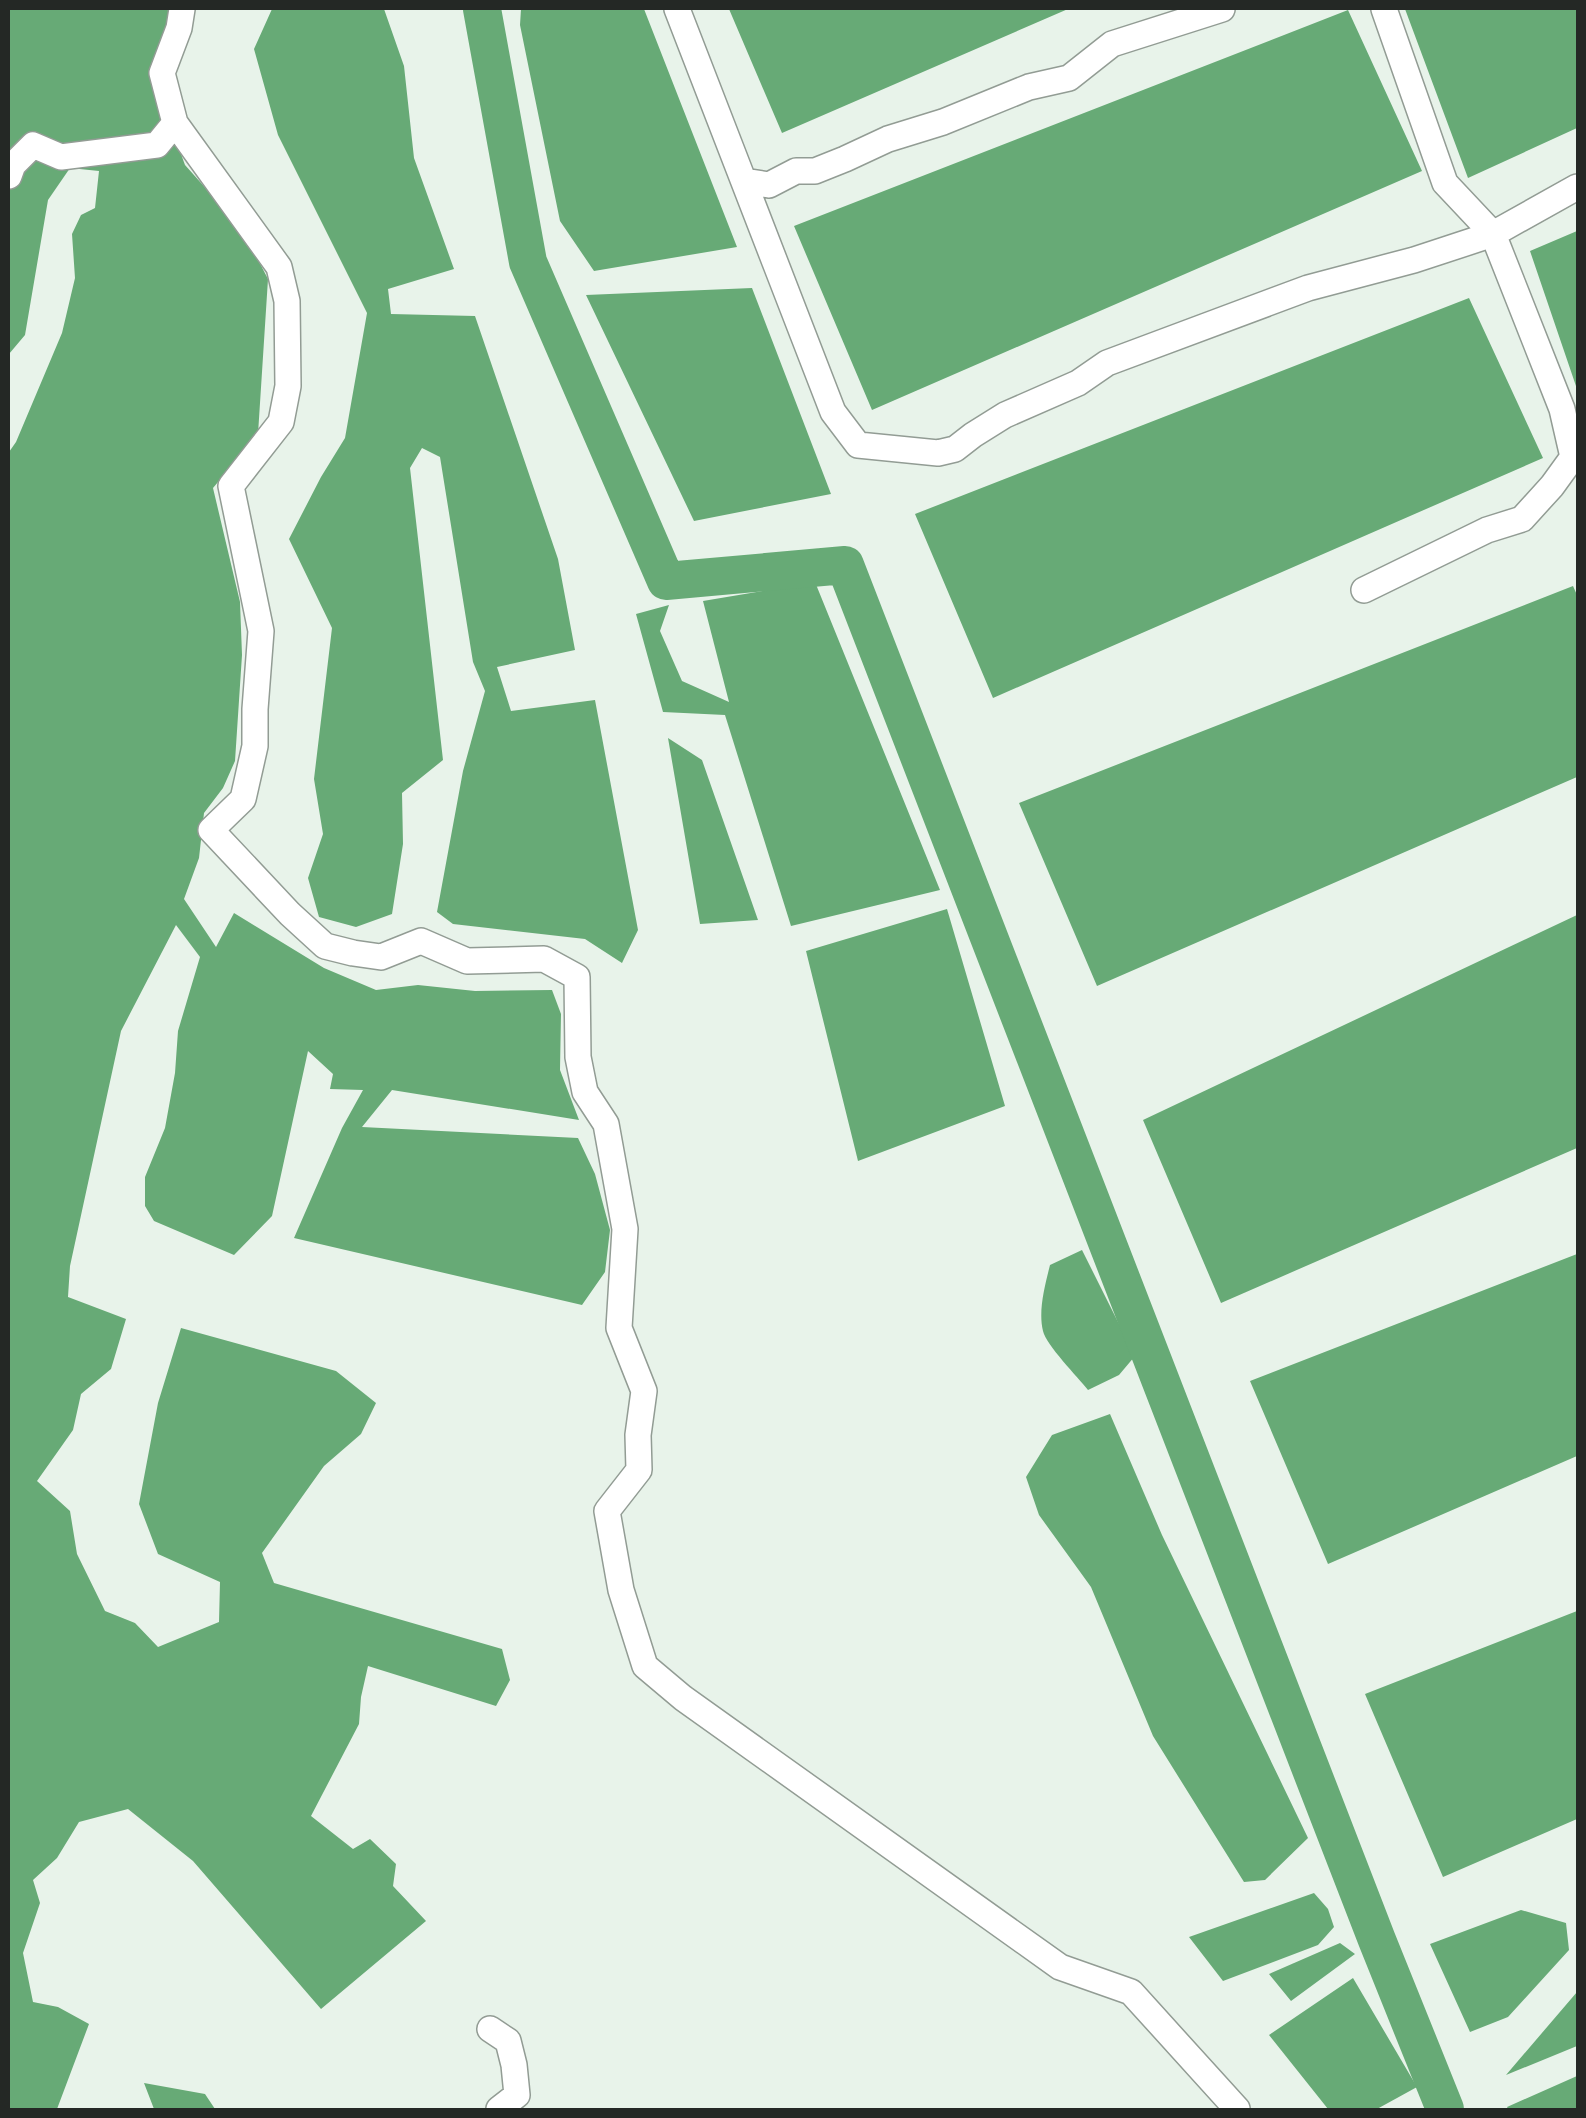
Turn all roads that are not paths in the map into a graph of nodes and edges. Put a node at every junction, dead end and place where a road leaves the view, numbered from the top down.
1 (182, 9) edge
2 (677, 9) edge
3 (1222, 9) edge
4 (1384, 9) edge
5 (176, 123) junction
6 (9, 176) edge
7 (744, 180) junction
8 (1577, 187) edge
9 (1492, 234) junction
10 (1364, 590) dead end
11 (490, 2029) dead end
12 (499, 2109) edge
13 (1237, 2109) edge

1 - 5 street
2 - 7 street
3 - 7 street
4 - 9 street
5 - 6 street
5 - 13 street
7 - 9 street
8 - 9 street
9 - 10 street
11 - 12 street

